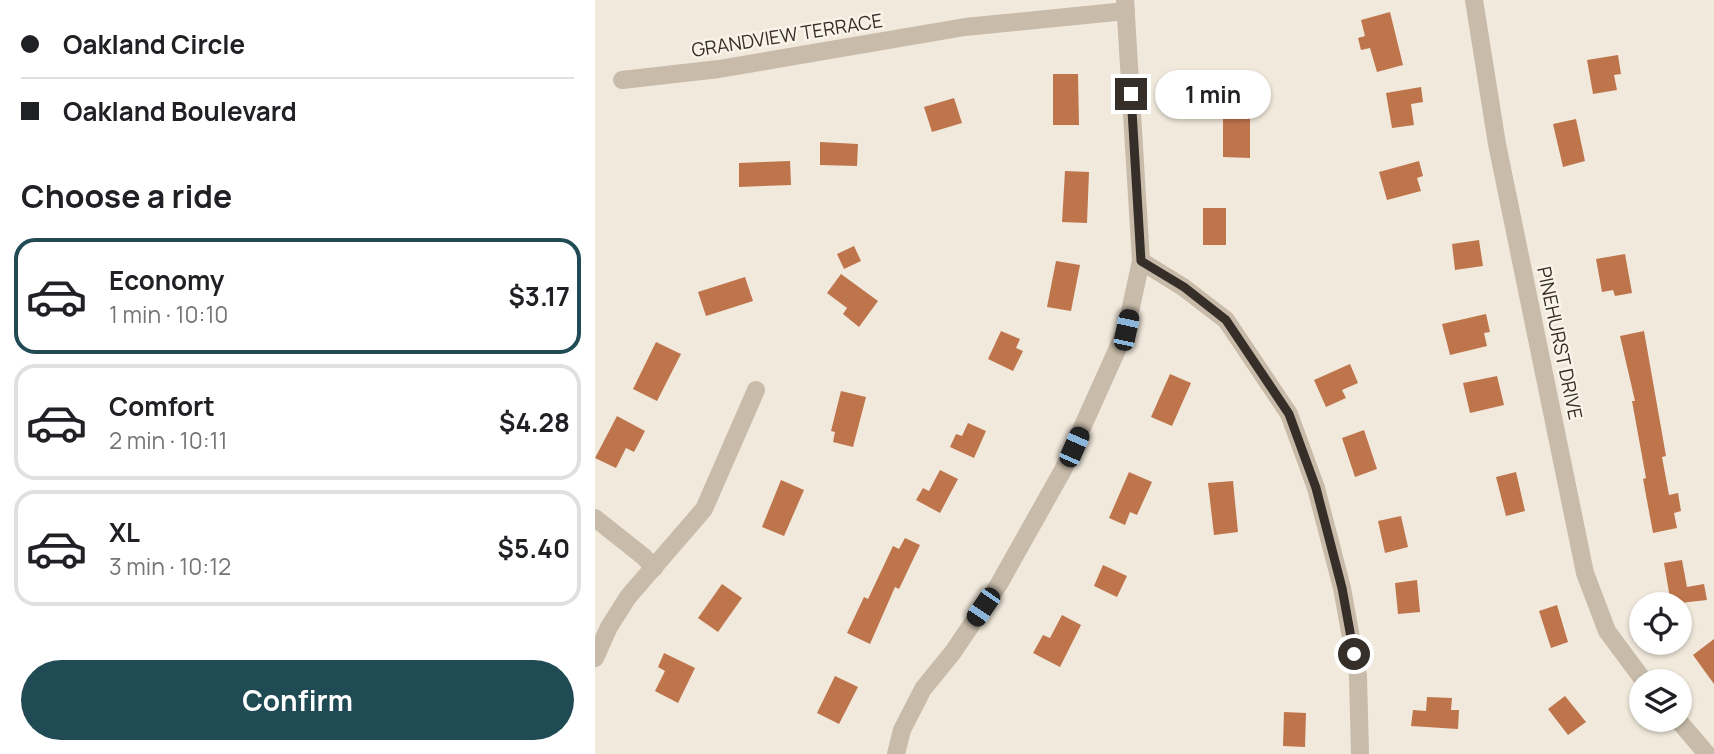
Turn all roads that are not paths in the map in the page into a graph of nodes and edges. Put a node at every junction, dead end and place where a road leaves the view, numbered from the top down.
1 (1474, 0) edge
2 (1125, 5) edge
3 (622, 80) dead end
4 (1141, 261) junction
5 (756, 390) dead end
6 (595, 518) edge
7 (654, 568) junction
8 (595, 657) edge
9 (1635, 669) edge
10 (1688, 732) edge
11 (895, 754) edge
12 (1360, 754) edge
13 (1707, 754) edge

1 - 9 street, PINEHURST DRIVE
2 - 3 street, GRANDVIEW TERRACE
2 - 4 street
4 - 11 street
4 - 12 street
5 - 7 street
6 - 7 street
7 - 8 street
10 - 13 street

